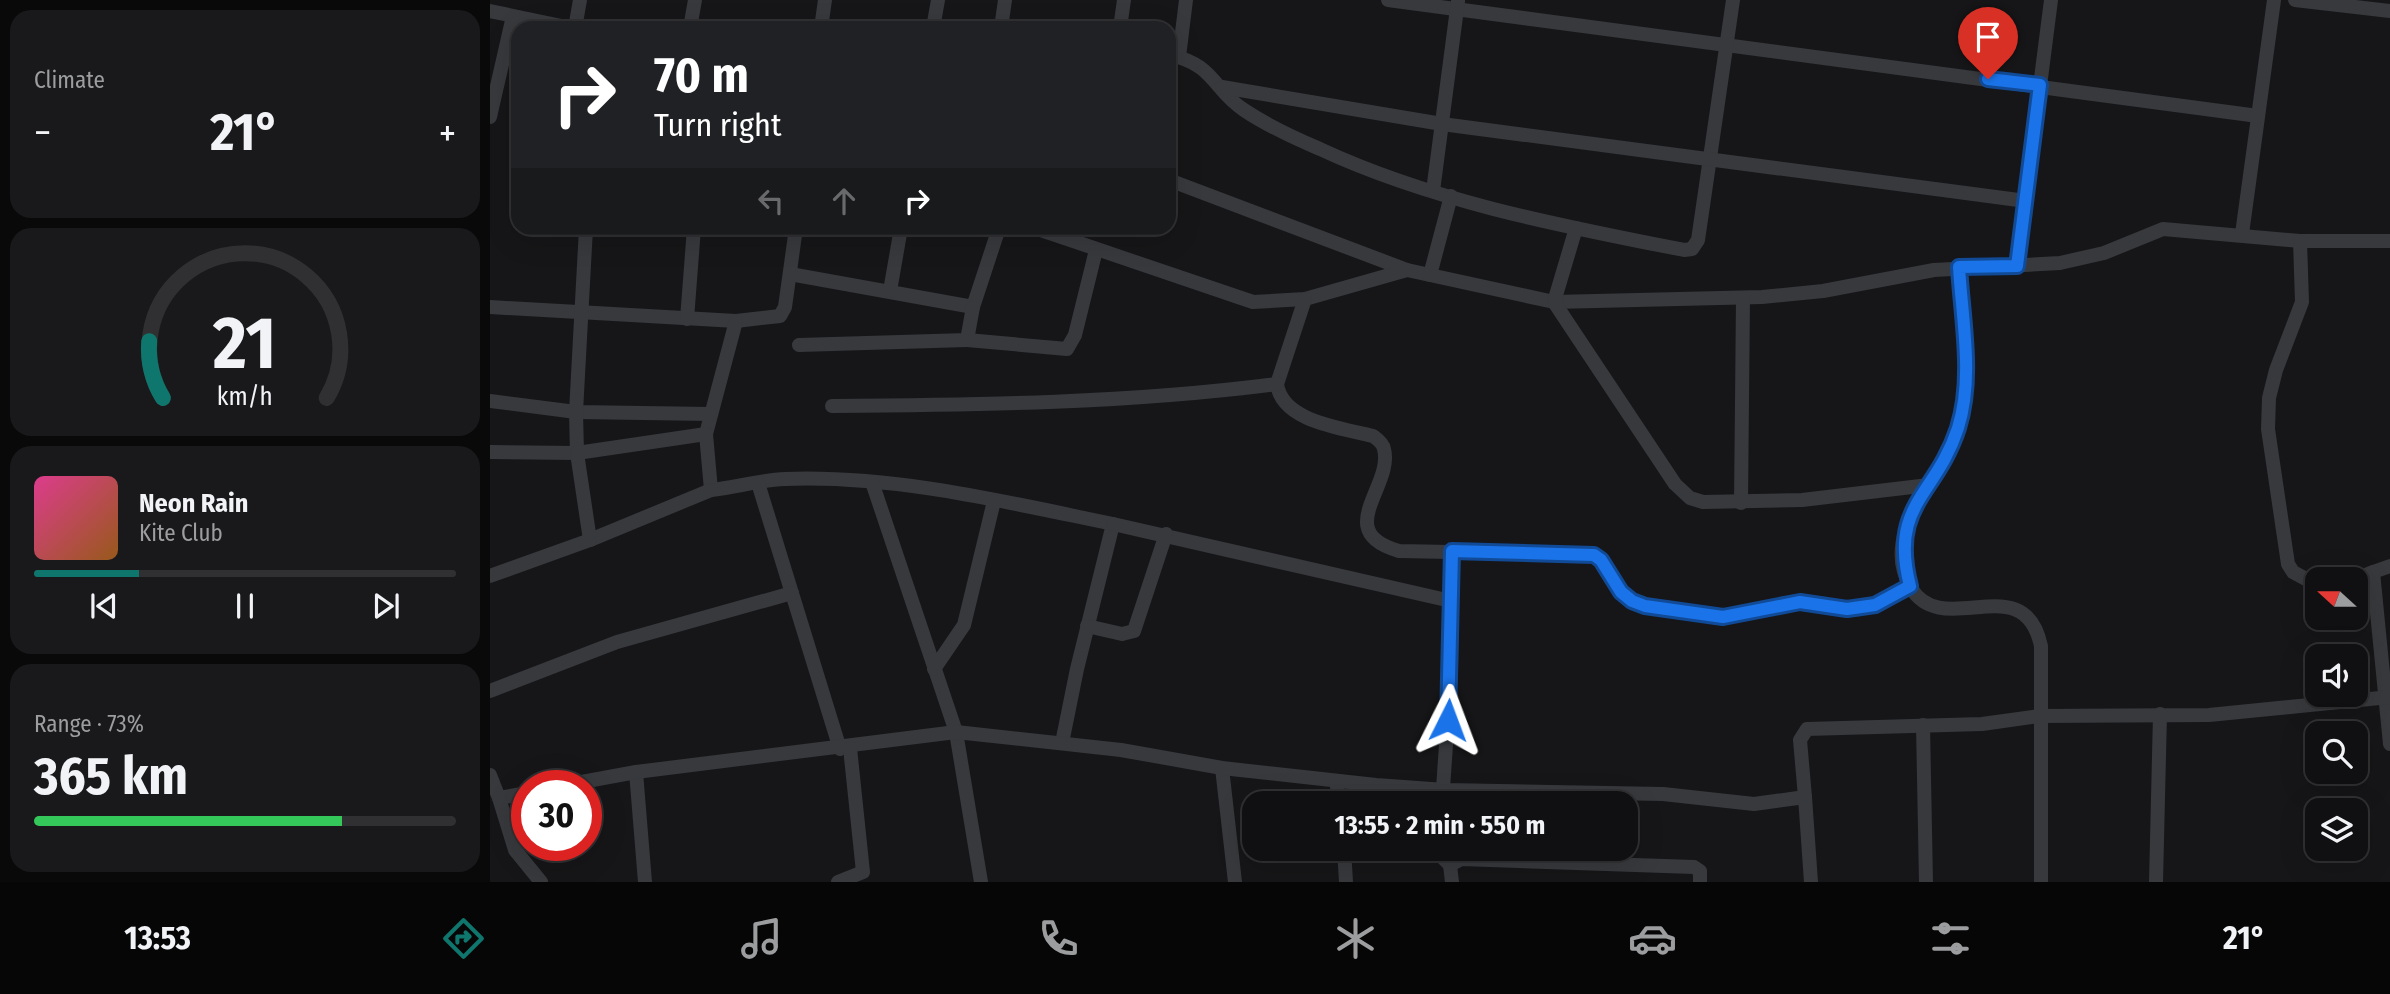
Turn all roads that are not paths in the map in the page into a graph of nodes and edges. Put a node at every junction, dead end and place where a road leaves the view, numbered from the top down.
1 (580, 0) edge
2 (695, 0) edge
3 (825, 0) edge
4 (937, 0) edge
5 (1005, 0) edge
6 (1124, 0) edge
7 (1186, 0) edge
8 (1388, 0) edge
9 (1733, 0) edge
10 (2051, 0) edge
11 (2274, 0) edge
12 (2295, 0) edge
13 (1458, 5) edge
14 (490, 11) edge
15 (2390, 11) edge
16 (513, 16) junction
17 (512, 21) edge
18 (538, 21) edge
19 (575, 21) edge
20 (691, 21) edge
21 (822, 21) edge
22 (934, 21) edge
23 (1005, 21) edge
24 (1121, 21) edge
25 (511, 25) edge
26 (1727, 46) junction
27 (1176, 47) edge
28 (1176, 57) edge
29 (2040, 85) junction
30 (1223, 87) junction
31 (2258, 116) junction
32 (490, 117) edge
33 (1442, 124) junction
34 (1711, 157) junction
35 (1176, 183) edge
36 (1433, 191) junction
37 (1451, 196) junction
38 (2026, 201) junction
39 (1576, 228) junction
40 (2242, 234) junction
41 (586, 235) edge
42 (693, 235) edge
43 (795, 235) edge
44 (900, 235) edge
45 (997, 235) edge
46 (1054, 235) edge
47 (2300, 241) junction
48 (2390, 241) edge
49 (1096, 250) junction
50 (2017, 266) junction
51 (1959, 267) junction
52 (1407, 270) junction
53 (790, 274) junction
54 (1430, 275) junction
55 (890, 291) junction
56 (1744, 298) junction
57 (1305, 299) junction
58 (1554, 302) junction
59 (490, 307) edge
60 (973, 307) junction
61 (580, 313) junction
62 (687, 319) junction
63 (736, 321) junction
64 (967, 340) junction
65 (799, 345) dead end
66 (1277, 384) junction
67 (490, 401) edge
68 (832, 406) dead end
69 (576, 412) junction
70 (710, 414) junction
71 (706, 434) junction
72 (490, 452) edge
73 (577, 453) junction
74 (872, 482) junction
75 (758, 483) junction
76 (1928, 485) junction
77 (711, 491) junction
78 (994, 501) junction
79 (1741, 503) junction
80 (1113, 524) junction
81 (1166, 534) junction
82 (590, 540) junction
83 (1452, 551) junction
84 (2390, 566) edge
85 (2374, 572) junction
86 (2368, 574) edge
87 (490, 576) edge
88 (2305, 579) edge
89 (1910, 586) junction
90 (792, 593) junction
91 (1451, 601) junction
92 (1087, 626) junction
93 (934, 669) junction
94 (490, 691) edge
95 (2387, 697) edge
96 (2160, 715) junction
97 (2039, 716) junction
98 (1923, 725) junction
99 (956, 732) junction
100 (1062, 743) junction
101 (2390, 744) edge
102 (845, 748) junction
103 (1222, 768) junction
104 (636, 772) junction
105 (490, 775) edge
106 (602, 778) edge
107 (1336, 781) junction
108 (1338, 791) edge
109 (1404, 791) edge
110 (1444, 791) edge
111 (1638, 794) edge
112 (511, 796) edge
113 (1805, 797) junction
114 (499, 798) junction
115 (1345, 861) edge
116 (1446, 861) edge
117 (1450, 865) junction
118 (866, 877) edge
119 (541, 882) edge
120 (645, 882) edge
121 (838, 882) edge
122 (981, 882) edge
123 (1235, 882) edge
124 (1346, 882) edge
125 (1452, 882) edge
126 (1700, 882) edge
127 (1811, 882) edge
128 (1926, 882) edge
129 (2041, 882) edge
130 (2156, 882) edge

1 - 19 street
2 - 20 street
3 - 21 street
4 - 22 street
5 - 23 street
6 - 24 street
7 - 27 street
8 - 13 street
9 - 26 street
10 - 29 street
11 - 31 street
12 - 15 street
13 - 26 street
13 - 33 street
14 - 16 street
16 - 17 street
16 - 18 street
25 - 32 street
26 - 29 street
26 - 34 street
28 - 30 street
29 - 31 street
29 - 38 street
30 - 33 street
30 - 36 street
31 - 40 street
33 - 34 street
33 - 36 street
34 - 38 street
34 - 39 street
35 - 52 street
36 - 37 street
37 - 39 street
37 - 54 street
38 - 50 street
39 - 58 street
40 - 47 street
40 - 50 street
41 - 61 street
42 - 62 street
43 - 53 street
44 - 55 street
45 - 60 street
46 - 49 street
47 - 48 street
47 - 88 street
49 - 57 street
49 - 64 street
50 - 51 street
51 - 56 street
51 - 76 street
52 - 54 street
52 - 57 street
53 - 55 street
53 - 63 street
54 - 58 street
55 - 60 street
56 - 58 street
56 - 79 street
57 - 66 street
58 - 79 street
59 - 61 street
60 - 64 street
61 - 62 street
61 - 69 street
62 - 63 street
63 - 70 street
64 - 65 street
66 - 68 street
66 - 83 street
67 - 69 street
69 - 70 street
69 - 73 street
70 - 71 street
71 - 73 street
71 - 77 street
72 - 73 street
73 - 82 street
74 - 75 street
74 - 78 street
74 - 93 street
75 - 77 street
75 - 90 street
76 - 79 street
76 - 89 street
77 - 82 street
78 - 80 street
78 - 93 street
80 - 81 street
80 - 92 street
81 - 91 street
81 - 92 street
82 - 87 street
83 - 89 street
83 - 91 street
84 - 85 street
85 - 86 street
85 - 95 street
89 - 97 street
90 - 94 street
90 - 102 street
91 - 110 street
92 - 100 street
93 - 99 street
95 - 96 street
95 - 101 street
96 - 97 street
96 - 130 street
97 - 98 street
97 - 129 street
98 - 113 street
98 - 128 street
99 - 100 street
99 - 102 street
99 - 122 street
100 - 103 street
102 - 104 street
102 - 118 street
103 - 107 street
103 - 123 street
104 - 106 street
104 - 120 street
105 - 114 street
107 - 108 street
107 - 109 street
111 - 113 street
112 - 114 street
113 - 127 street
114 - 119 street
115 - 124 street
116 - 117 street
117 - 125 street
117 - 126 street
118 - 121 street

